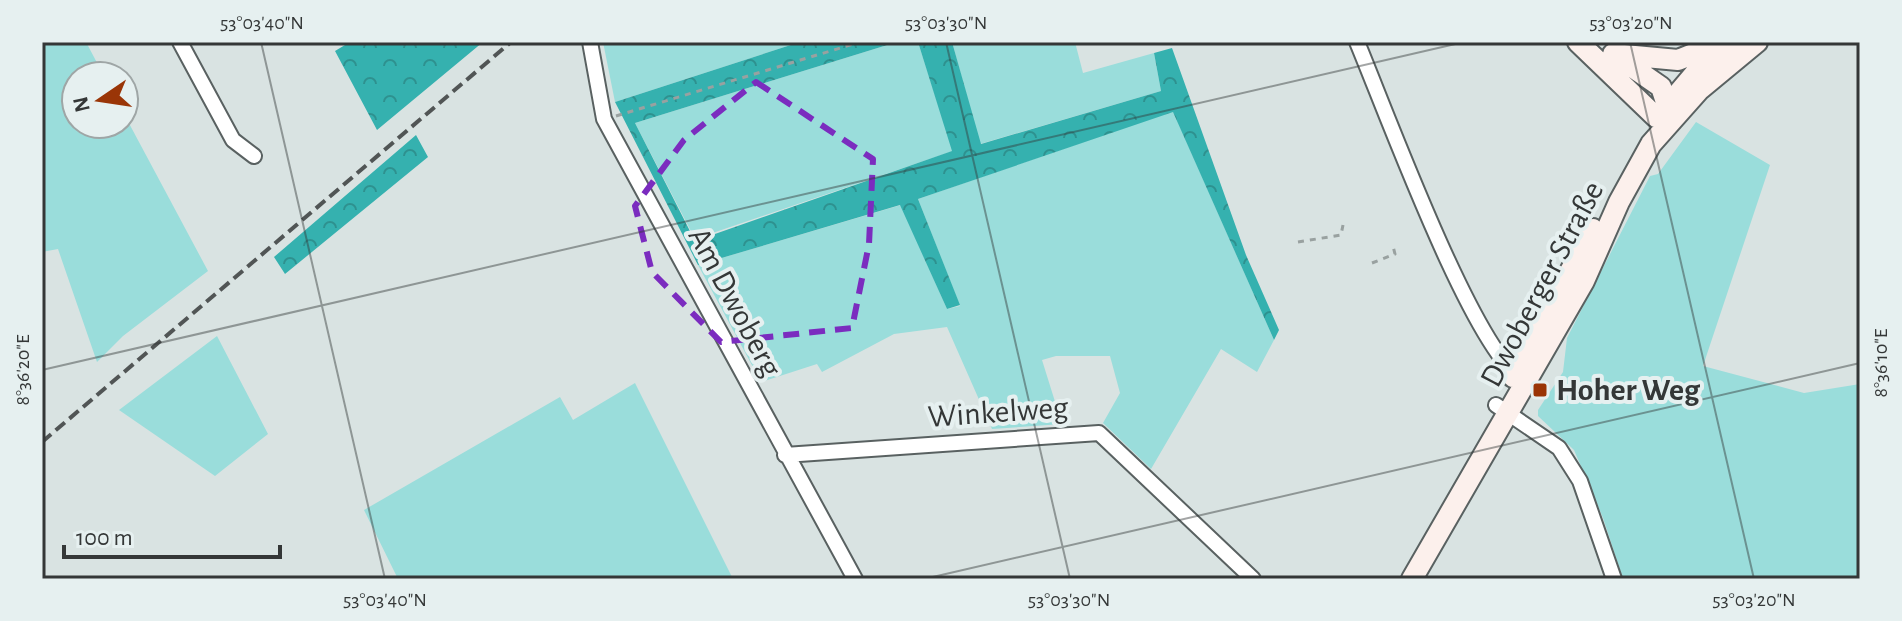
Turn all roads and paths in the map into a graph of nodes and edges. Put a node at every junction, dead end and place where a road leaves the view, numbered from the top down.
1 (180, 42) edge
2 (590, 42) edge
3 (860, 42) edge
4 (1357, 42) edge
5 (1578, 42) edge
6 (1723, 42) edge
7 (1733, 42) edge
8 (1757, 42) edge
9 (1605, 48) edge
10 (1665, 113) junction
11 (604, 119) junction
12 (254, 156) dead end
13 (1343, 225) dead end
14 (1298, 242) dead end
15 (1393, 246) dead end
16 (1372, 263) dead end
17 (1521, 377) junction
18 (1502, 409) junction
19 (785, 455) junction
20 (855, 579) edge
21 (1253, 579) edge
22 (1404, 579) edge
23 (1412, 579) edge
24 (1614, 579) edge

1 - 12 street
2 - 11 street, Am Dwoberg
3 - 11 path
4 - 17 street
5 - 10 street
6 - 9 street
7 - 10 street, Dwoberger Straße
8 - 10 street, Dwoberger Straße
9 - 10 street
10 - 17 street, Dwoberger Straße
11 - 19 street, Am Dwoberg
13 - 14 path
15 - 16 path
17 - 18 street, Dwoberger Straße
18 - 22 street, Dwoberger Straße
18 - 23 street, Dwoberger Straße
18 - 24 street
19 - 20 street, Am Dwoberg
19 - 21 street, Winkelweg

